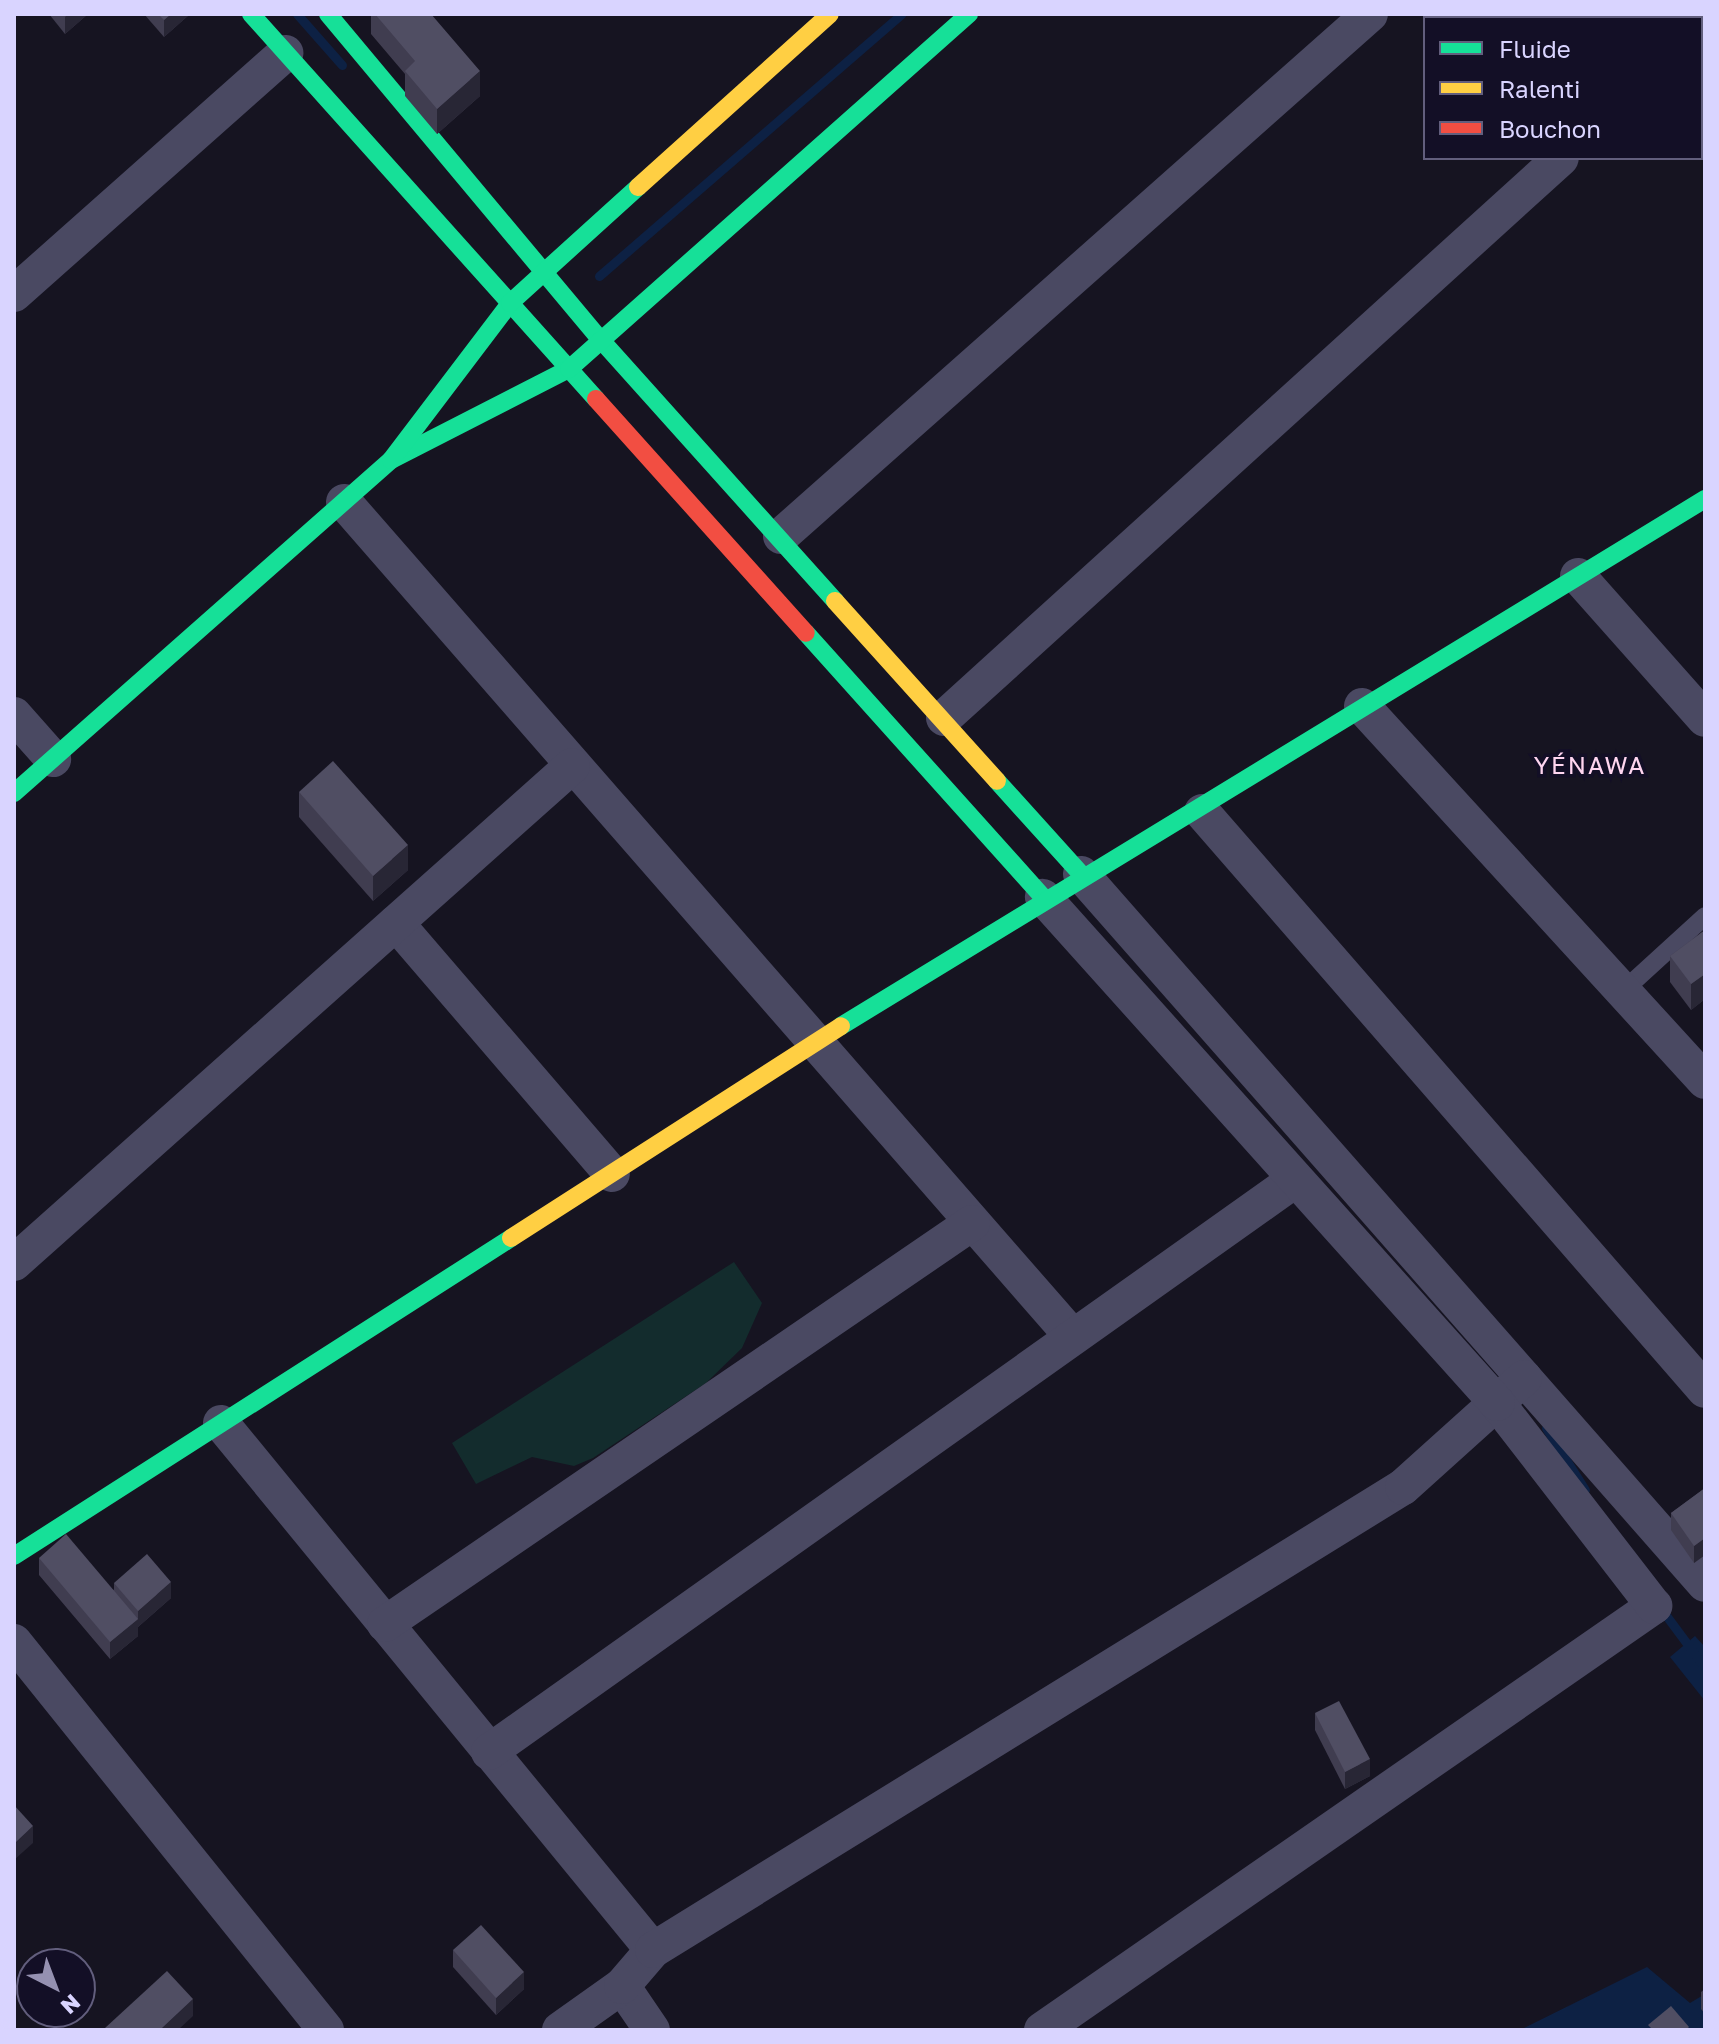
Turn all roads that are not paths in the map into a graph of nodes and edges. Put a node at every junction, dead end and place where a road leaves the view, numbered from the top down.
1 (251, 14) edge
2 (830, 14) edge
3 (969, 14) edge
4 (1370, 14) edge
5 (331, 15) edge
6 (285, 53) junction
7 (1559, 160) edge
8 (547, 269) junction
9 (14, 294) edge
10 (510, 303) junction
11 (601, 340) junction
12 (569, 369) junction
13 (391, 460) junction
14 (1705, 499) edge
15 (344, 502) junction
16 (781, 536) junction
17 (1578, 576) junction
18 (1362, 706) junction
19 (14, 715) edge
20 (944, 718) junction
21 (1705, 719) edge
22 (53, 759) junction
23 (572, 766) junction
24 (14, 793) edge
25 (1202, 812) junction
26 (1081, 874) junction
27 (1043, 897) junction
28 (1705, 916) edge
29 (396, 923) junction
30 (1623, 991) junction
31 (813, 1045) junction
32 (1705, 1081) edge
33 (612, 1174) junction
34 (1292, 1182) junction
35 (972, 1223) junction
36 (14, 1263) edge
37 (1072, 1336) junction
38 (1524, 1378) junction
39 (1705, 1390) edge
40 (1497, 1403) junction
41 (221, 1423) junction
42 (14, 1556) edge
43 (1705, 1584) edge
44 (385, 1624) junction
45 (14, 1642) edge
46 (489, 1752) junction
47 (653, 1950) junction
48 (622, 1986) junction
49 (326, 2030) edge
50 (560, 2030) edge
51 (652, 2030) edge
52 (1042, 2030) edge

1 - 6 street
2 - 8 street
3 - 11 street
4 - 16 street
5 - 8 street
6 - 9 street
6 - 10 street
7 - 20 street
8 - 10 street
8 - 11 street
10 - 12 street
10 - 13 street
11 - 12 street
11 - 16 street
12 - 13 street
12 - 27 street
13 - 15 street
14 - 17 street
15 - 22 street
15 - 23 street
16 - 20 street
17 - 18 street
17 - 21 street
18 - 25 street
18 - 30 street
19 - 22 street
20 - 26 street
22 - 24 street
23 - 29 street
23 - 31 street
25 - 26 street
25 - 39 street
26 - 27 street
26 - 38 street
27 - 31 street
27 - 34 street
28 - 30 lane
29 - 33 street
29 - 36 street
30 - 32 street
31 - 33 street
31 - 35 street
33 - 41 street
34 - 37 street
34 - 40 street
35 - 37 street
35 - 44 street
37 - 46 street
38 - 40 street
38 - 43 street
40 - 47 street
40 - 52 street
41 - 42 street
41 - 44 street
44 - 46 street
45 - 49 street
46 - 47 street
47 - 48 street
48 - 50 street
48 - 51 street

